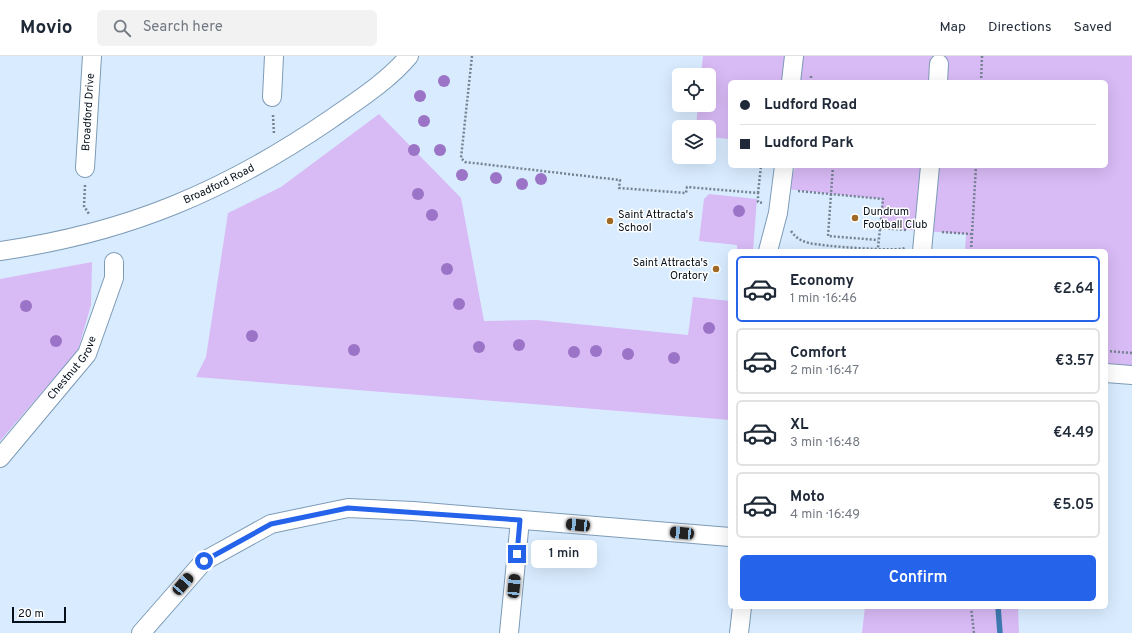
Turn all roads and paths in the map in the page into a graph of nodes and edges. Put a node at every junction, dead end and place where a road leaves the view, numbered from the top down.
1 (92, 56) edge
2 (274, 56) edge
3 (409, 56) edge
4 (472, 56) edge
5 (794, 56) edge
6 (982, 56) edge
7 (940, 64) dead end
8 (791, 80) edge
9 (938, 80) edge
10 (981, 80) edge
11 (273, 105) joint
12 (274, 136) dead end
13 (761, 168) edge
14 (784, 168) edge
15 (834, 168) edge
16 (930, 168) edge
17 (976, 168) edge
18 (85, 176) joint
19 (758, 193) junction
20 (831, 194) junction
21 (779, 204) junction
22 (90, 218) dead end
23 (788, 227) dead end
24 (878, 240) junction
25 (768, 249) edge
26 (878, 249) joint
27 (915, 249) edge
28 (971, 249) edge
29 (0, 251) edge
30 (114, 262) dead end
31 (1108, 351) edge
32 (1132, 353) edge
33 (1108, 373) edge
34 (1132, 375) edge
35 (0, 458) edge
36 (520, 520) junction
37 (728, 537) edge
38 (742, 609) edge
39 (971, 609) edge
40 (141, 633) edge
41 (509, 633) edge
42 (739, 633) edge
43 (974, 633) edge

1 - 18 street, Broadford Drive
2 - 11 street
3 - 29 street, Broadford Road
4 - 19 path
5 - 8 street
6 - 10 path
7 - 9 street
11 - 12 path
13 - 19 path
14 - 21 street
15 - 20 path
16 - 27 street
17 - 28 path
18 - 22 path
19 - 21 path
20 - 21 path
20 - 24 path
20 - 24 path
21 - 25 street
23 - 26 path
24 - 26 path
30 - 35 street, Chestnut Grove
31 - 32 path
33 - 34 street
36 - 37 street
36 - 40 street
36 - 41 street
38 - 42 street
39 - 43 path

